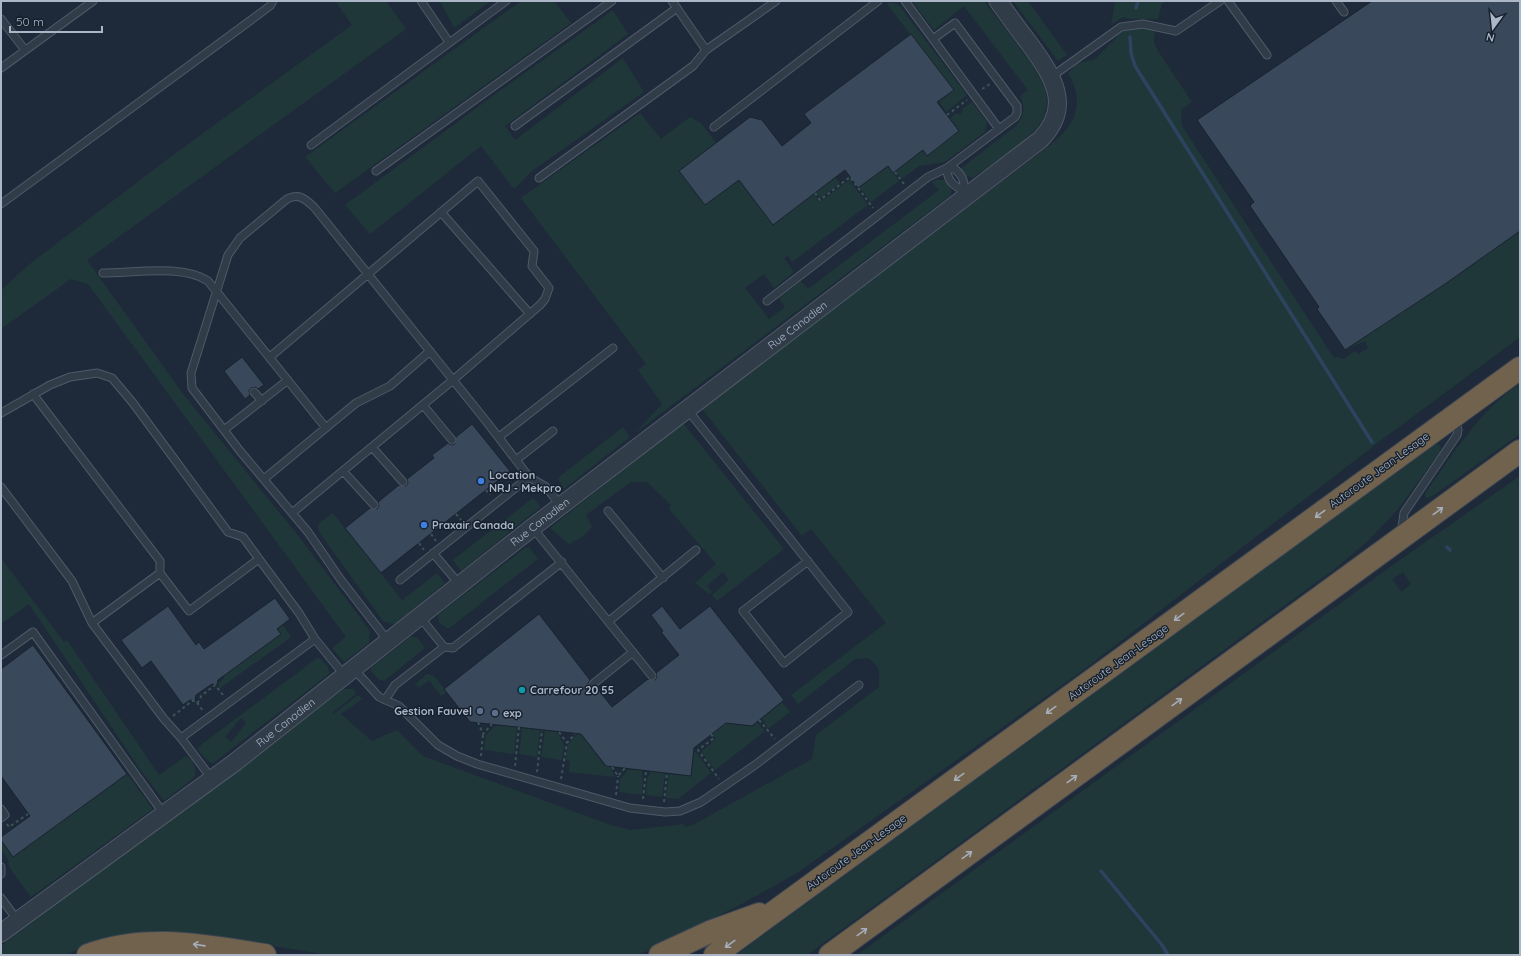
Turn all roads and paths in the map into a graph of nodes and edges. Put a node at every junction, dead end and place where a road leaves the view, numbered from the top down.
1 (93, 1) edge
2 (273, 1) edge
3 (421, 1) edge
4 (506, 1) edge
5 (612, 1) edge
6 (672, 1) edge
7 (776, 1) edge
8 (878, 1) edge
9 (905, 1) edge
10 (998, 1) edge
11 (1220, 1) edge
12 (1228, 1) edge
13 (1336, 1) edge
14 (677, 8) junction
15 (1344, 12) dead end
16 (1, 19) edge
17 (933, 39) junction
18 (449, 42) junction
19 (25, 50) junction
20 (706, 50) junction
21 (1267, 56) dead end
22 (1, 68) edge
23 (1051, 77) junction
24 (970, 98) dead end
25 (947, 115) dead end
26 (515, 126) dead end
27 (714, 127) dead end
28 (999, 129) junction
29 (311, 146) dead end
30 (947, 168) junction
31 (376, 171) dead end
32 (895, 172) dead end
33 (539, 178) dead end
34 (901, 180) dead end
35 (815, 193) dead end
36 (965, 194) junction
37 (1, 204) edge
38 (870, 204) dead end
39 (441, 212) junction
40 (104, 273) dead end
41 (368, 274) junction
42 (216, 290) junction
43 (767, 301) dead end
44 (530, 314) junction
45 (613, 348) dead end
46 (430, 351) junction
47 (270, 357) junction
48 (1520, 358) edge
49 (1520, 368) edge
50 (288, 380) junction
51 (453, 380) junction
52 (254, 392) dead end
53 (34, 394) junction
54 (262, 401) junction
55 (423, 405) junction
56 (687, 409) junction
57 (1, 413) edge
58 (1453, 416) junction
59 (326, 428) junction
60 (224, 430) junction
61 (553, 432) dead end
62 (499, 437) junction
63 (452, 440) dead end
64 (372, 447) junction
65 (1520, 451) edge
66 (516, 460) junction
67 (343, 471) junction
68 (529, 477) junction
69 (264, 479) junction
70 (403, 482) dead end
71 (1, 487) edge
72 (374, 505) dead end
73 (561, 506) junction
74 (608, 511) dead end
75 (292, 513) junction
76 (533, 527) junction
77 (1406, 534) junction
78 (696, 550) dead end
79 (433, 553) junction
80 (259, 559) junction
81 (808, 561) junction
82 (562, 562) junction
83 (160, 573) junction
84 (663, 578) junction
85 (400, 580) dead end
86 (460, 585) junction
87 (419, 617) junction
88 (609, 621) junction
89 (92, 623) junction
90 (315, 639) junction
91 (389, 641) junction
92 (444, 647) junction
93 (633, 652) junction
94 (1, 655) edge
95 (349, 672) junction
96 (652, 676) dead end
97 (593, 684) dead end
98 (859, 685) dead end
99 (219, 689) dead end
100 (385, 700) junction
101 (183, 709) dead end
102 (759, 720) dead end
103 (478, 722) dead end
104 (492, 724) dead end
105 (519, 727) dead end
106 (767, 729) dead end
107 (542, 730) dead end
108 (559, 732) dead end
109 (484, 734) junction
110 (575, 734) dead end
111 (711, 734) dead end
112 (181, 738) junction
113 (566, 744) junction
114 (694, 748) dead end
115 (482, 750) dead end
116 (698, 750) junction
117 (516, 754) dead end
118 (612, 766) dead end
119 (625, 768) dead end
120 (646, 771) dead end
121 (714, 771) dead end
122 (667, 773) dead end
123 (618, 776) junction
124 (212, 779) junction
125 (536, 781) junction
126 (560, 788) junction
127 (616, 791) dead end
128 (644, 795) dead end
129 (665, 797) dead end
130 (1, 809) edge
131 (28, 814) dead end
132 (165, 814) junction
133 (1, 818) edge
134 (9, 827) dead end
135 (1, 867) edge
136 (1, 874) edge
137 (1, 898) edge
138 (784, 904) junction
139 (18, 921) junction
140 (1, 933) edge
141 (88, 955) edge
142 (265, 955) edge
143 (660, 955) edge
144 (715, 955) edge
145 (830, 955) edge

1 - 19 lane
2 - 37 lane
3 - 18 lane
4 - 18 lane
5 - 31 lane
6 - 14 lane
7 - 20 lane
8 - 27 lane
9 - 17 lane
10 - 23 street
11 - 23 lane
12 - 21 lane
13 - 15 lane
14 - 20 lane
14 - 26 lane
16 - 19 lane
17 - 28 lane
17 - 28 lane
18 - 29 lane
19 - 22 lane
20 - 33 lane
23 - 36 street, Rue Canadien
24 - 25 path
28 - 30 lane
30 - 36 lane
30 - 36 lane
30 - 43 lane
32 - 34 path
35 - 38 path
36 - 56 street, Rue Canadien
39 - 41 lane
39 - 44 lane
39 - 44 lane
40 - 42 lane
41 - 42 lane
41 - 46 lane
41 - 47 lane
42 - 47 lane
42 - 60 lane
44 - 51 lane
45 - 62 lane
46 - 51 lane
46 - 59 lane
47 - 50 lane
48 - 58 highway
49 - 58 highway, Autoroute Jean-Lesage
50 - 54 lane
50 - 59 lane
51 - 55 lane
51 - 62 lane
52 - 54 lane
53 - 57 lane
53 - 80 lane
53 - 83 lane
54 - 60 lane
55 - 63 lane
55 - 64 lane
56 - 73 street, Rue Canadien
56 - 81 lane
58 - 77 lane
58 -> 138 highway, Autoroute Jean-Lesage
59 - 69 lane
60 - 69 lane
61 - 66 lane
62 - 66 lane
64 - 67 lane
64 - 70 lane
77 -> 65 highway
66 - 68 lane
67 - 72 lane
67 - 75 lane
68 - 73 lane
68 - 79 lane
69 - 75 lane
71 - 89 lane
73 - 76 street, Rue Canadien
74 - 84 lane
75 - 91 lane
76 - 82 lane
76 - 86 street, Rue Canadien
145 -> 77 highway
78 - 84 lane
79 - 85 lane
79 - 86 lane
80 - 83 lane
80 - 90 lane
81 - 81 lane
82 - 88 lane
82 - 92 lane
83 - 89 lane
84 - 88 lane
86 - 87 street, Rue Canadien
87 - 91 street, Rue Canadien
87 - 92 lane
88 - 93 lane
89 - 112 lane
90 - 95 lane
90 - 112 lane
91 - 95 street, Rue Canadien
92 - 100 lane
93 - 96 lane
93 - 97 lane
94 - 132 lane
95 - 100 lane
95 - 124 street, Rue Canadien
98 - 126 lane
99 - 101 path
100 - 125 lane
102 - 106 path
103 - 109 path
104 - 109 path
105 - 117 path
107 - 125 path
108 - 113 path
109 - 115 path
110 - 113 path
111 - 116 path
112 - 124 lane
113 - 126 path
114 - 116 path
116 - 121 path
118 - 123 path
119 - 123 path
120 - 128 path
122 - 129 path
123 - 127 path
124 - 132 street, Rue Canadien
125 - 126 lane
130 - 133 lane
131 - 134 path
132 - 139 street, Rue Canadien
135 - 136 lane
137 - 139 lane
138 - 143 highway
138 -> 144 highway, Autoroute Jean-Lesage
139 - 140 street, Rue Canadien
142 -> 141 highway

